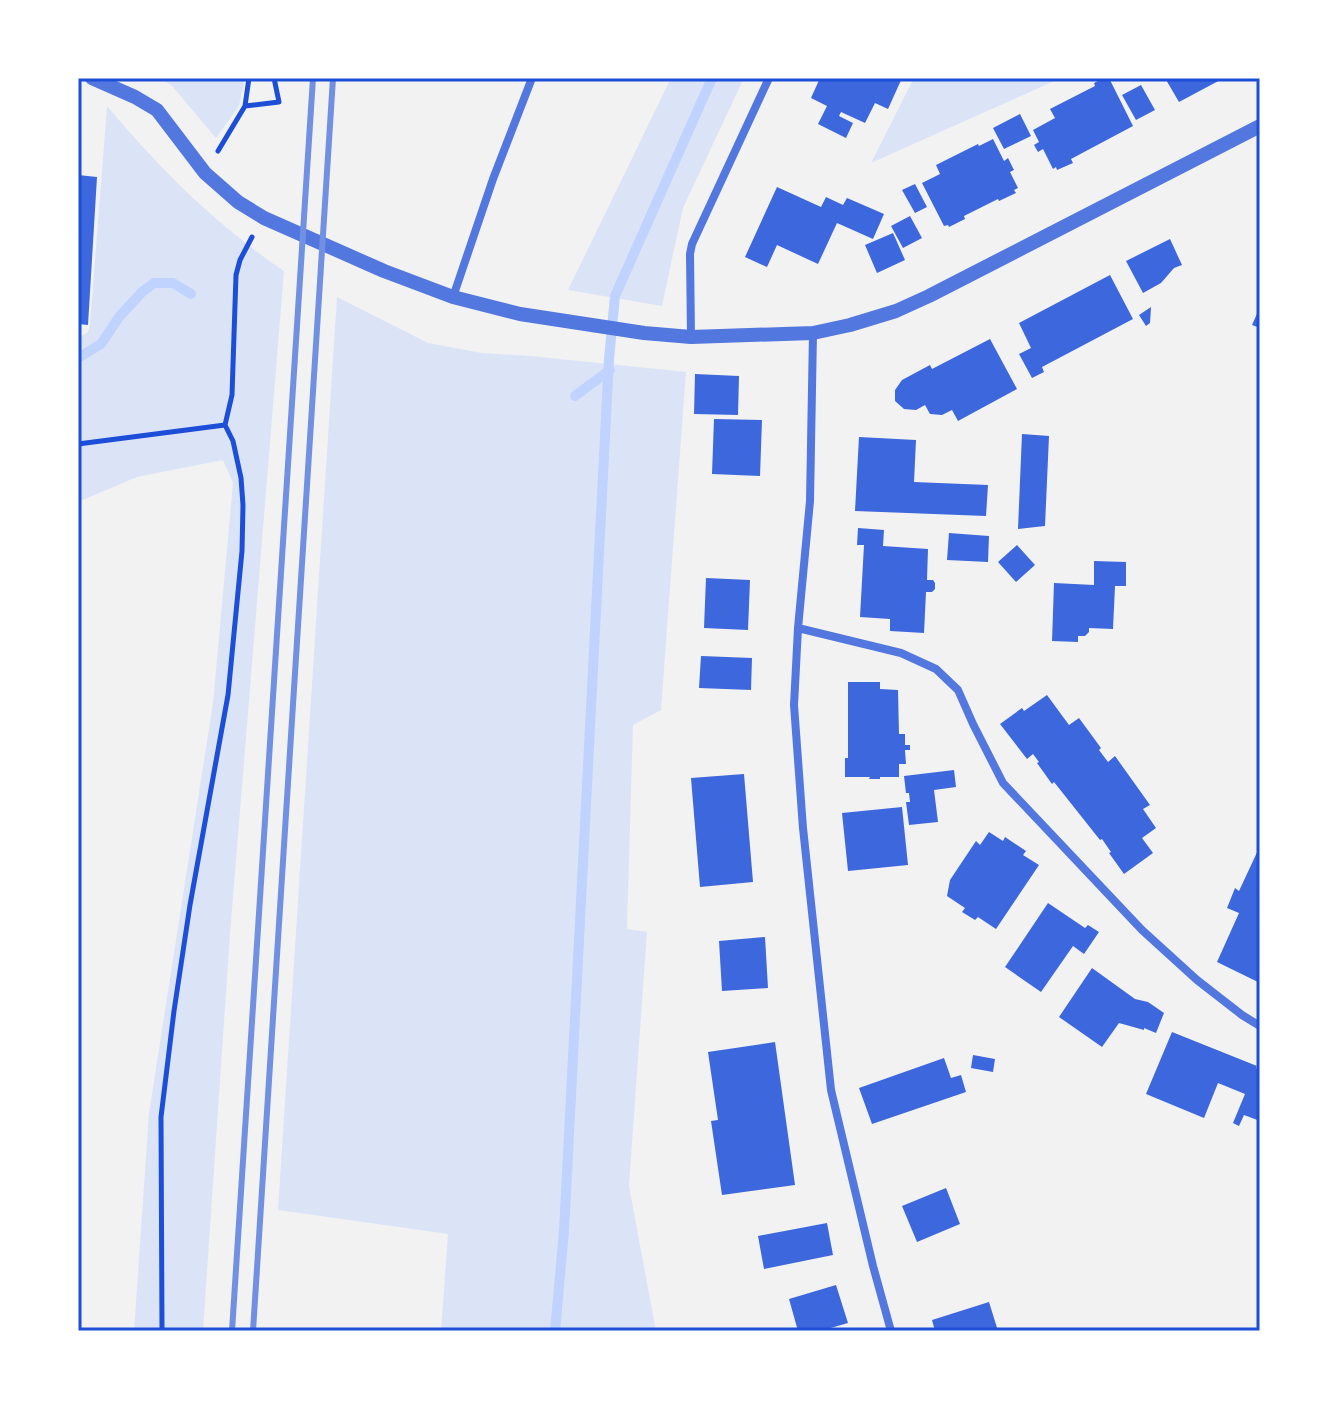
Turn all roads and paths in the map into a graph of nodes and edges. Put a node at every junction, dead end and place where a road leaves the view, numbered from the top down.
1 (92, 78) edge
2 (249, 78) edge
3 (274, 78) edge
4 (532, 78) edge
5 (769, 78) edge
6 (245, 106) junction
7 (1260, 126) edge
8 (205, 173) junction
9 (264, 218) junction
10 (453, 297) junction
11 (813, 333) junction
12 (691, 337) junction
13 (225, 425) junction
14 (78, 444) edge
15 (798, 628) junction
16 (1260, 1026) edge
17 (162, 1331) edge
18 (891, 1331) edge

1 - 8 street
2 - 6 path
3 - 6 path
4 - 10 street
5 - 12 street
6 - 8 path
7 - 11 street
8 - 9 street
9 - 10 street
9 - 13 path
10 - 12 street
11 - 12 street
11 - 15 street
13 - 14 path
13 - 17 path
15 - 16 street
15 - 18 street

